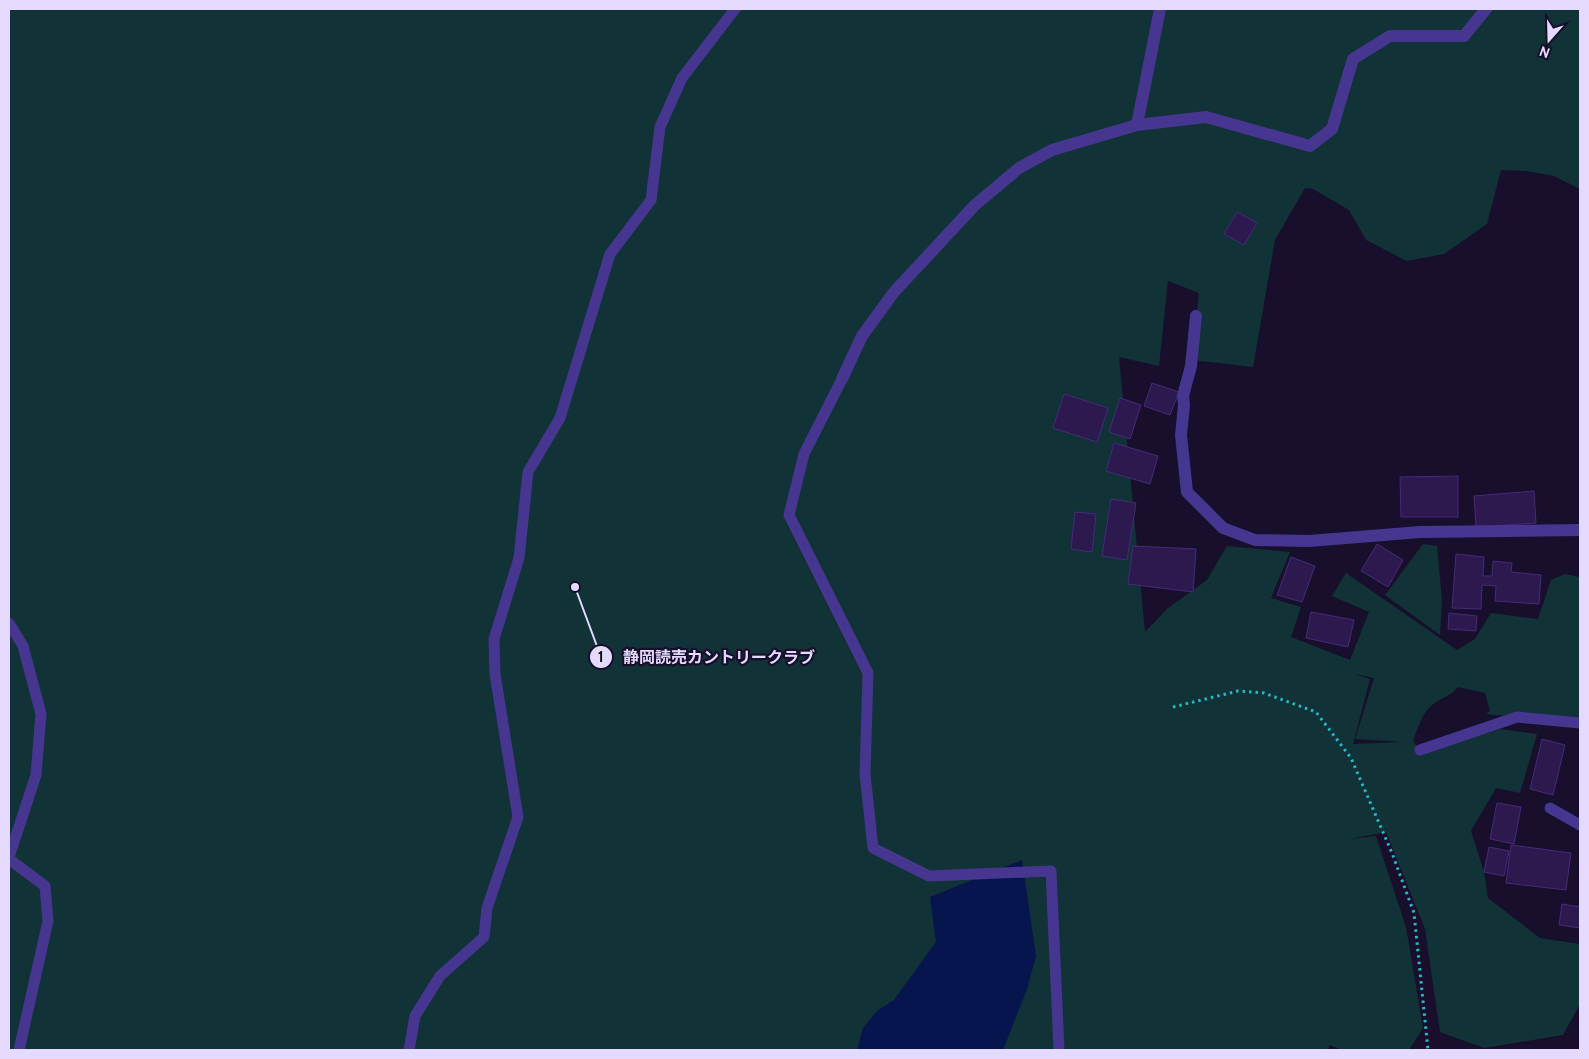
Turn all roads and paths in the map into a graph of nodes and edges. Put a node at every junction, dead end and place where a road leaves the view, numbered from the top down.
1 (735, 9) edge
2 (1160, 9) edge
3 (1486, 9) edge
4 (1137, 125) junction
5 (1196, 316) dead end
6 (842, 379) joint
7 (1580, 530) edge
8 (9, 623) edge
9 (1173, 707) dead end
10 (1580, 724) edge
11 (1420, 750) dead end
12 (1550, 808) dead end
13 (1580, 825) edge
14 (9, 858) edge
15 (19, 1050) edge
16 (409, 1050) edge
17 (1059, 1050) edge
18 (1428, 1050) edge

1 - 16 lane
2 - 4 street
3 - 4 street
4 - 6 street
5 - 7 street
6 - 17 lane
8 - 14 lane
9 - 18 path
10 - 11 lane
12 - 13 lane
14 - 15 lane

